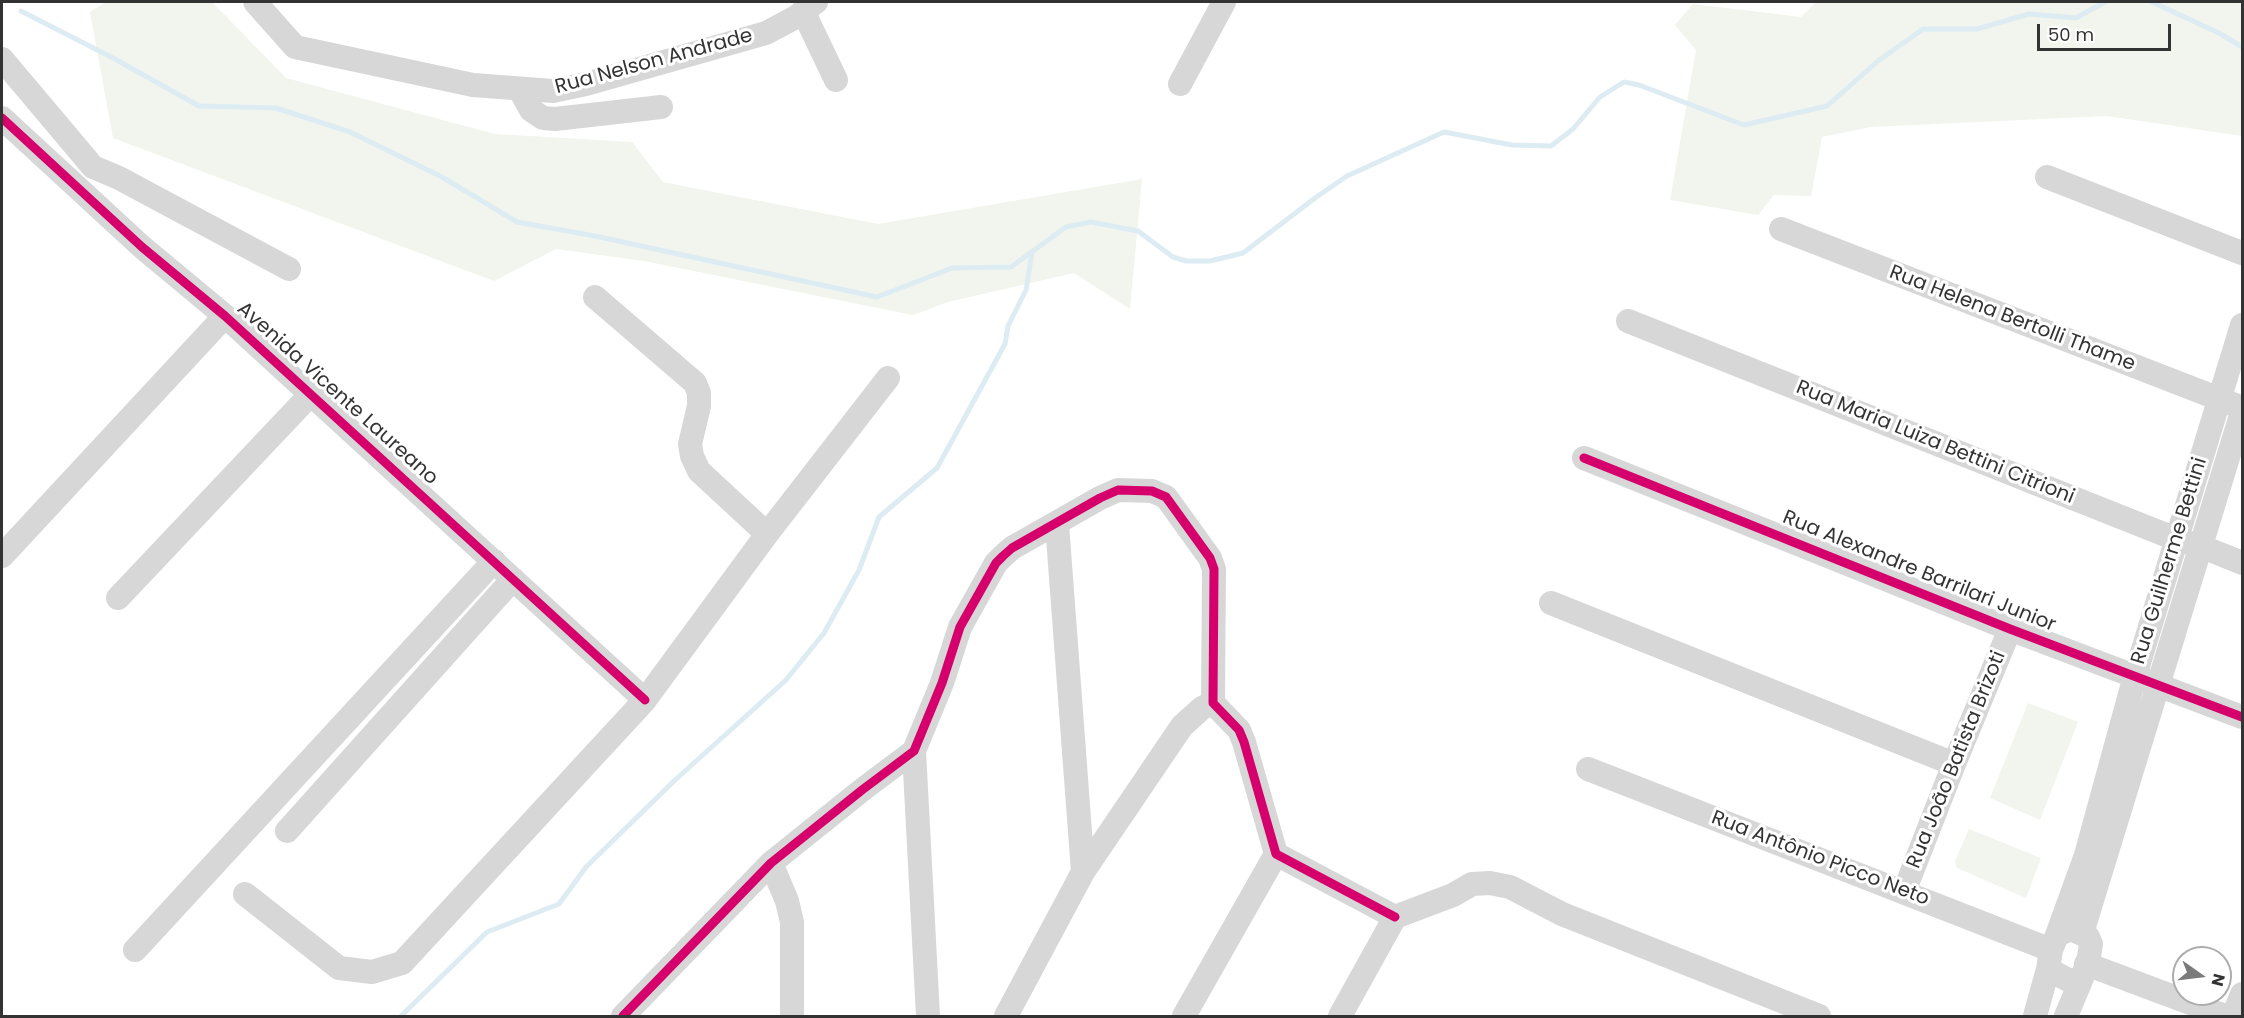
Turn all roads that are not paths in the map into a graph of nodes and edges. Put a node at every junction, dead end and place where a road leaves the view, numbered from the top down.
1 (255, 2) edge
2 (1224, 2) edge
3 (810, 6) edge
4 (2, 59) edge
5 (836, 80) dead end
6 (1180, 84) dead end
7 (520, 90) junction
8 (661, 106) dead end
9 (2, 118) edge
10 (2047, 177) dead end
11 (1781, 229) dead end
12 (2242, 253) edge
13 (289, 269) dead end
14 (595, 297) dead end
15 (225, 316) junction
16 (1628, 321) dead end
17 (2242, 325) edge
18 (888, 378) dead end
19 (310, 394) junction
20 (2235, 407) edge
21 (1584, 458) dead end
22 (1057, 524) junction
23 (767, 534) junction
24 (2176, 539) junction
25 (2200, 546) junction
26 (2, 556) edge
27 (494, 561) junction
28 (2242, 563) edge
29 (513, 579) junction
30 (118, 598) dead end
31 (1551, 603) dead end
32 (2010, 629) junction
33 (2135, 676) junction
34 (2158, 684) junction
35 (645, 700) junction
36 (1213, 703) junction
37 (2242, 717) edge
38 (914, 751) junction
39 (1954, 764) junction
40 (1588, 769) dead end
41 (287, 831) dead end
42 (1276, 854) junction
43 (771, 863) junction
44 (1083, 872) junction
45 (1904, 892) junction
46 (245, 894) dead end
47 (1395, 917) junction
48 (2082, 933) junction
49 (135, 950) dead end
50 (2052, 951) junction
51 (2084, 971) junction
52 (2242, 994) edge
53 (625, 1016) edge
54 (792, 1017) edge
55 (928, 1017) edge
56 (1006, 1017) edge
57 (1184, 1017) edge
58 (1340, 1017) edge
59 (1818, 1017) edge
60 (2035, 1017) edge
61 (2066, 1017) edge
62 (2225, 1017) edge
63 (2233, 1017) edge

1 - 7 street, Rua Nelson Andrade
2 - 6 street
3 - 5 street
3 - 7 street, Rua Nelson Andrade
4 - 13 street
7 - 8 street
9 - 15 street, Avenida Vicente Laureano
10 - 12 street
11 - 20 street, Rua Helena Bertolli Thame
14 - 23 street
15 - 19 street, Avenida Vicente Laureano
15 - 26 street
16 - 24 street, Rua Maria Luiza Bettini Citrioni
17 - 20 street, Rua Guilherme Bettini
18 - 23 street
19 - 27 street, Avenida Vicente Laureano
19 - 30 street
20 - 24 street, Rua Guilherme Bettini
20 - 25 street, Rua Guilherme Bettini
21 - 32 street, Rua Alexandre Barrilari Junior
22 - 36 street
22 - 38 street
22 - 44 street
23 - 35 street
24 - 25 street, Rua Maria Luiza Bettini Citrioni
24 - 33 street, Rua Guilherme Bettini
25 - 28 street, Rua Maria Luiza Bettini Citrioni
25 - 34 street, Rua Guilherme Bettini
27 - 29 street, Avenida Vicente Laureano
27 - 49 street
29 - 35 street, Avenida Vicente Laureano
29 - 41 street
31 - 39 street
32 - 33 street, Rua Alexandre Barrilari Junior
32 - 39 street, Rua João Batista Brizoti
33 - 34 street, Rua Alexandre Barrilari Junior
33 - 50 street, Rua Guilherme Bettini
34 - 37 street, Rua Alexandre Barrilari Junior
34 - 48 street, Rua Guilherme Bettini
35 - 46 street
36 - 42 street
36 - 44 street
38 - 43 street
38 - 55 street
39 - 45 street, Rua João Batista Brizoti
40 - 45 street, Rua Antônio Picco Neto
42 - 47 street
42 - 57 street
43 - 53 street
43 - 54 street
44 - 56 street
45 - 50 street, Rua Antônio Picco Neto
47 - 58 street
47 - 59 street
48 - 50 street
48 - 51 street, Rua Guilherme Bettini
50 - 51 street
50 - 60 street, Rua Guilherme Bettini
51 - 61 street, Rua Guilherme Bettini
51 - 62 street
52 - 63 street

